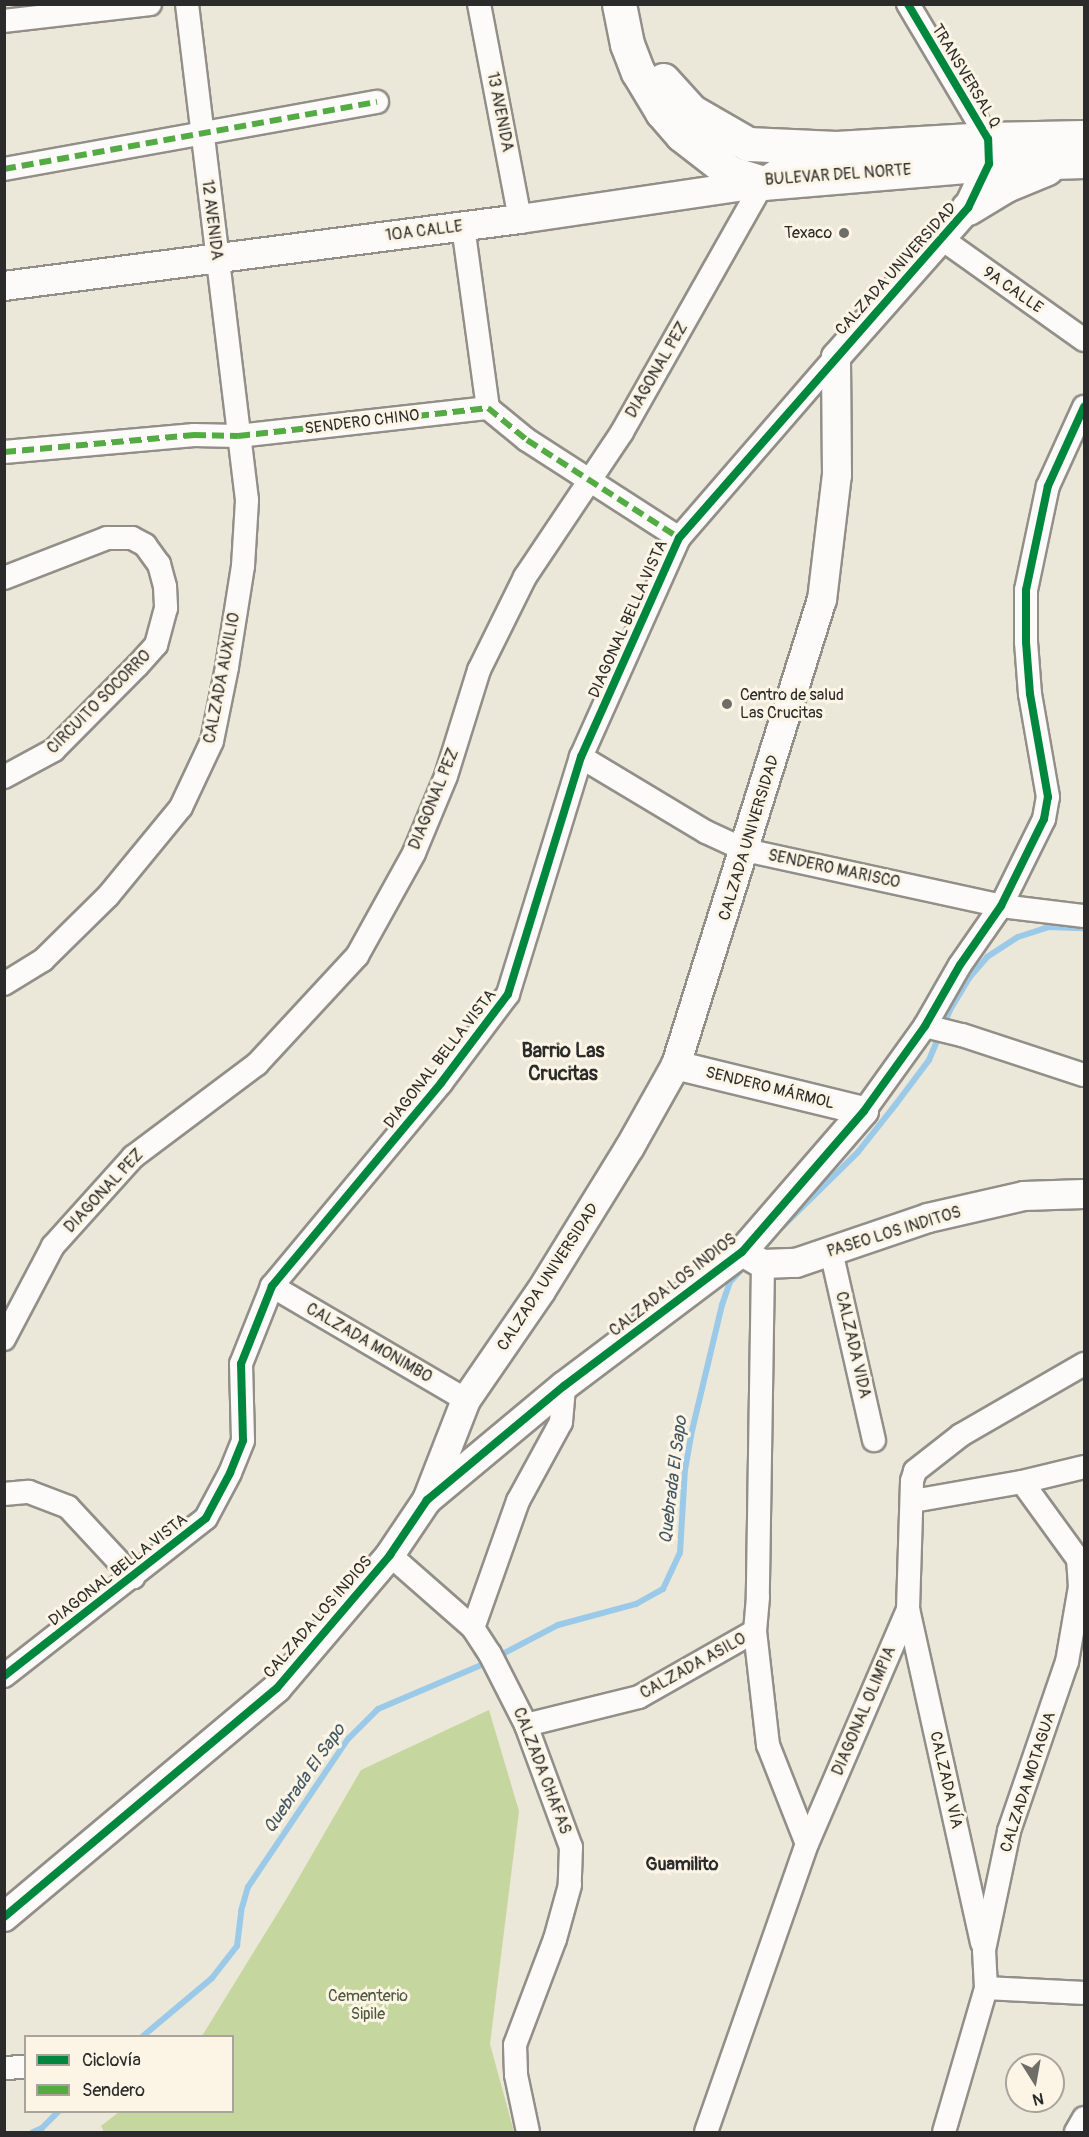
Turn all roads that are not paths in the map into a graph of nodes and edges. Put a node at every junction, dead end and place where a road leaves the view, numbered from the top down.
1 (150, 4) edge
2 (187, 4) edge
3 (479, 4) edge
4 (619, 4) edge
5 (635, 4) edge
6 (908, 4) edge
7 (4, 21) edge
8 (377, 102) dead end
9 (201, 135) junction
10 (836, 148) junction
11 (989, 151) junction
12 (1079, 153) edge
13 (4, 169) edge
14 (763, 183) junction
15 (968, 208) junction
16 (520, 219) junction
17 (463, 226) junction
18 (942, 239) junction
19 (217, 258) junction
20 (4, 286) edge
21 (1084, 340) edge
22 (836, 357) junction
23 (1084, 407) edge
24 (488, 408) junction
25 (238, 436) junction
26 (4, 452) edge
27 (588, 481) junction
28 (679, 538) junction
29 (4, 578) edge
30 (581, 757) junction
31 (4, 777) edge
32 (745, 850) junction
33 (1001, 906) junction
34 (1084, 916) edge
35 (4, 984) edge
36 (931, 1028) junction
37 (676, 1065) junction
38 (1084, 1075) edge
39 (864, 1111) junction
40 (1084, 1194) edge
41 (831, 1251) junction
42 (752, 1258) junction
43 (272, 1286) junction
44 (4, 1339) edge
45 (1084, 1364) edge
46 (564, 1386) junction
47 (466, 1400) junction
48 (874, 1440) dead end
49 (1084, 1467) edge
50 (1022, 1482) junction
51 (4, 1494) edge
52 (427, 1500) junction
53 (913, 1501) junction
54 (390, 1555) junction
55 (133, 1577) junction
56 (908, 1609) junction
57 (473, 1628) junction
58 (755, 1631) junction
59 (4, 1676) edge
60 (526, 1725) junction
61 (807, 1844) junction
62 (4, 1917) edge
63 (984, 1950) junction
64 (986, 1988) junction
65 (1084, 1993) edge
66 (24, 2067) edge
67 (4, 2068) edge
68 (1084, 2118) edge
69 (528, 2133) edge
70 (706, 2133) edge
71 (944, 2133) edge
72 (1076, 2133) edge

1 - 7 street
2 - 9 street, 12 AVENIDA
3 - 16 street, 13 AVENIDA
4 - 14 main road, BULEVAR DEL NORTE
5 - 10 main road, BULEVAR DEL NORTE
6 - 11 street, TRANSVERSAL Q
8 - 9 street
9 - 13 street
9 - 19 street, 12 AVENIDA
10 - 11 main road, BULEVAR DEL NORTE
10 - 14 street, 10A CALLE
11 - 12 main road, BULEVAR DEL NORTE
11 - 14 main road, BULEVAR DEL NORTE
11 - 15 street, CALZADA UNIVERSIDAD
12 - 15 main road
14 - 16 street, 10A CALLE
14 - 27 street, DIAGONAL PEZ
15 - 18 street, CALZADA UNIVERSIDAD
16 - 17 street, 10A CALLE
17 - 19 street, 10A CALLE
17 - 24 street
18 - 21 street, 9A CALLE
18 - 22 street, CALZADA UNIVERSIDAD
19 - 20 street, 10A CALLE
19 - 25 street, 12 AVENIDA
22 - 28 street, DIAGONAL BELLA VISTA
22 - 32 street, CALZADA UNIVERSIDAD
23 - 33 street, CALZADA LOS INDIOS
24 - 25 street, SENDERO CHINO
24 - 27 street
25 - 26 street, SENDERO CHINO
25 - 35 street, CALZADA AUXILIO
27 - 28 street
27 - 44 street, DIAGONAL PEZ
28 - 30 street, DIAGONAL BELLA VISTA
29 - 31 street, CIRCUITO SOCORRO
30 - 32 street, SENDERO MARISCO
30 - 43 street, DIAGONAL BELLA VISTA
32 - 33 street, SENDERO MARISCO
32 - 37 street, CALZADA UNIVERSIDAD
33 - 34 street, SENDERO MARISCO
33 - 36 street, CALZADA LOS INDIOS
36 - 38 street
36 - 39 street, CALZADA LOS INDIOS
37 - 39 street, SENDERO MÁRMOL
37 - 47 street, CALZADA UNIVERSIDAD
39 - 42 street, CALZADA LOS INDIOS
40 - 41 street, PASEO LOS INDITOS
41 - 42 street, PASEO LOS INDITOS
41 - 48 street, CALZADA VIDA
42 - 46 street, CALZADA LOS INDIOS
42 - 58 street
43 - 47 street, CALZADA MONIMBO
43 - 55 street, DIAGONAL BELLA VISTA
45 - 53 street, DIAGONAL OLIMPIA
46 - 52 street, CALZADA LOS INDIOS
46 - 57 street
47 - 52 street, CALZADA UNIVERSIDAD
49 - 50 street
50 - 53 street
50 - 63 street, CALZADA MOTAGUA
51 - 55 street
52 - 54 street, CALZADA LOS INDIOS
53 - 56 street, DIAGONAL OLIMPIA
54 - 57 street, CALZADA CHAFAS
54 - 62 street, CALZADA LOS INDIOS
55 - 59 street, DIAGONAL BELLA VISTA
56 - 61 street, DIAGONAL OLIMPIA
56 - 63 street, CALZADA VÍA
57 - 60 street, CALZADA CHAFAS
58 - 60 street, CALZADA ASILO
58 - 61 street
60 - 69 street, CALZADA CHAFAS
61 - 70 street, DIAGONAL OLIMPIA
63 - 64 street, CALZADA MOTAGUA
64 - 65 street
64 - 71 street, CALZADA MOTAGUA
66 - 67 street
68 - 72 street

